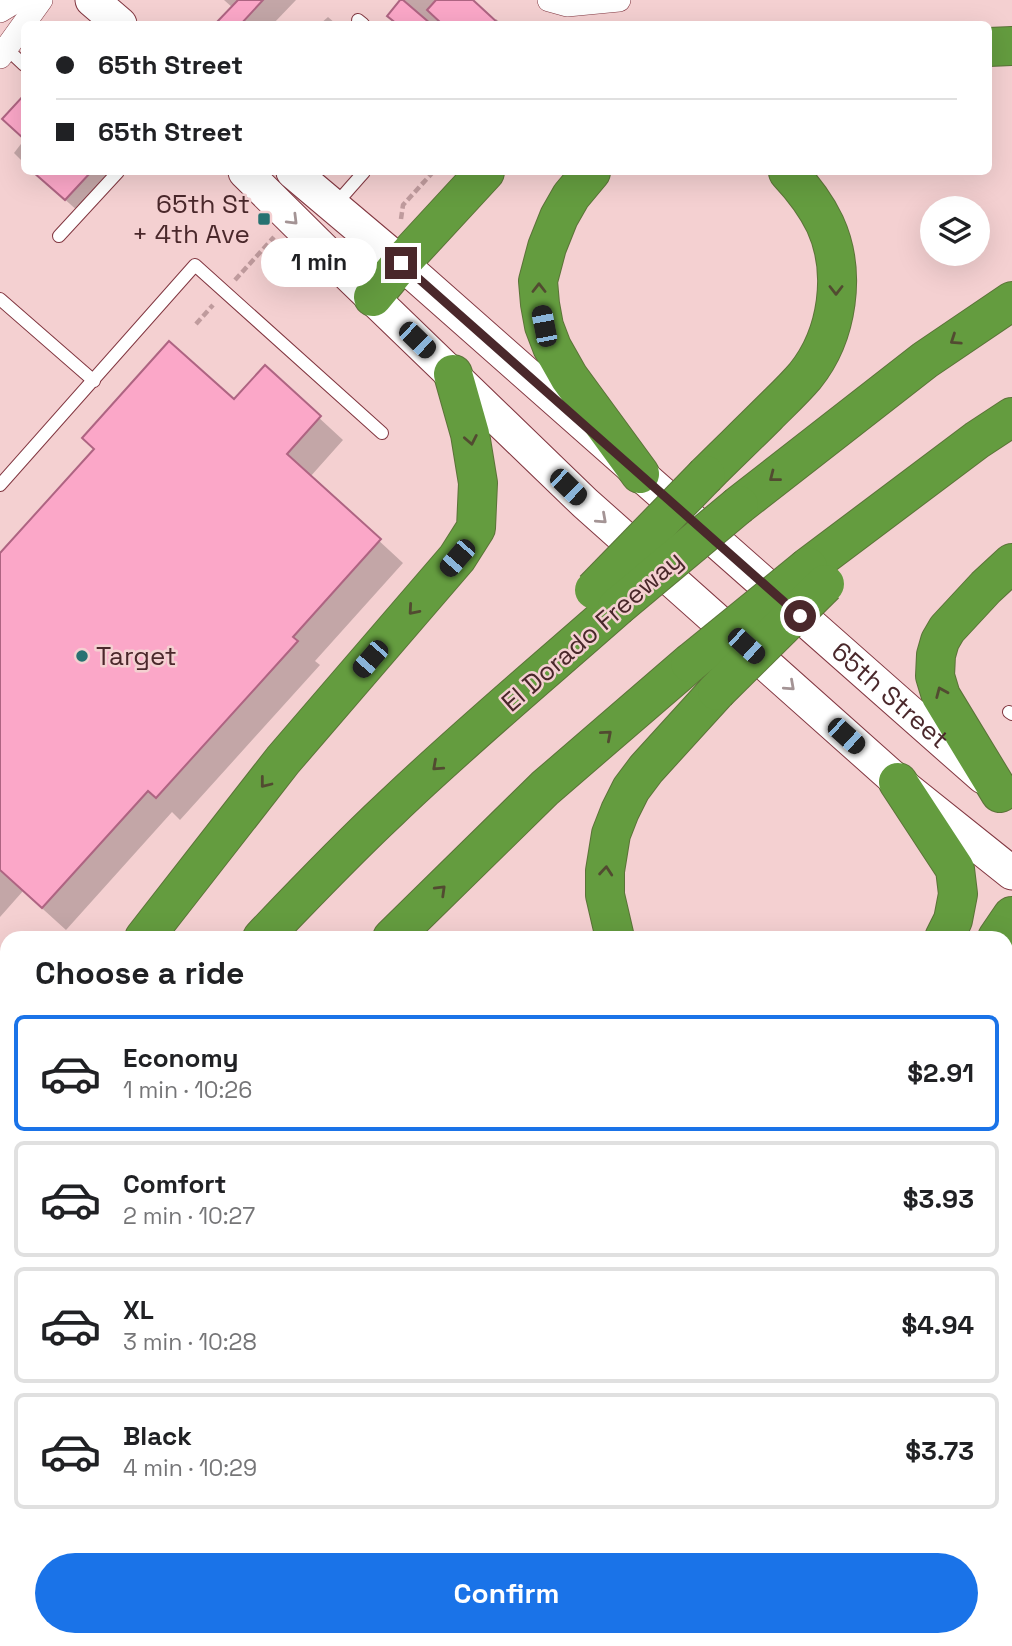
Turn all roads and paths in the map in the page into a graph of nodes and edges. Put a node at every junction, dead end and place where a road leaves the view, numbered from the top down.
1 (18, 0) edge
2 (41, 0) edge
3 (83, 0) edge
4 (92, 0) edge
5 (619, 0) edge
6 (550, 1) edge
7 (0, 11) edge
8 (26, 21) edge
9 (100, 21) edge
10 (116, 21) edge
11 (21, 28) edge
12 (1012, 46) edge
13 (992, 47) edge
14 (3, 53) edge
15 (21, 63) edge
16 (115, 175) edge
17 (248, 175) edge
18 (297, 175) edge
19 (362, 175) edge
20 (482, 175) edge
21 (588, 175) edge
22 (791, 175) edge
23 (334, 206) junction
24 (59, 236) dead end
25 (401, 263) junction
26 (373, 298) junction
27 (0, 299) edge
28 (1012, 302) edge
29 (453, 374) junction
30 (94, 381) junction
31 (1012, 417) edge
32 (382, 433) dead end
33 (640, 474) junction
34 (0, 485) edge
35 (1012, 563) edge
36 (817, 575) junction
37 (606, 599) junction
38 (898, 782) junction
39 (1006, 799) edge
40 (1012, 873) edge
41 (1012, 916) edge
42 (149, 931) edge
43 (269, 931) edge
44 (399, 931) edge
45 (613, 931) edge
46 (948, 931) edge
47 (1002, 931) edge

1 - 7 street
2 - 8 street
3 - 9 main road
4 - 10 main road
5 - 6 street
11 - 14 street
12 - 13 highway
14 - 15 lane
16 - 24 lane
17 -> 26 main road
18 - 23 main road, 65th Street
19 - 23 lane
20 - 25 highway
33 -> 21 highway
22 -> 37 highway, bridge
23 - 25 main road, 65th Street
25 - 26 highway
25 - 33 main road, 65th Street
26 - 29 main road
27 - 30 lane
28 -> 37 highway, El Dorado Freeway, bridge
29 -> 38 main road
29 -> 42 highway
30 - 32 lane
30 - 34 lane
31 - 36 highway
33 - 39 main road, 65th Street
39 -> 35 highway
44 -> 36 highway, bridge
45 -> 36 highway, bridge
37 -> 43 highway, El Dorado Freeway
38 - 40 main road
38 - 46 highway
41 - 47 highway

